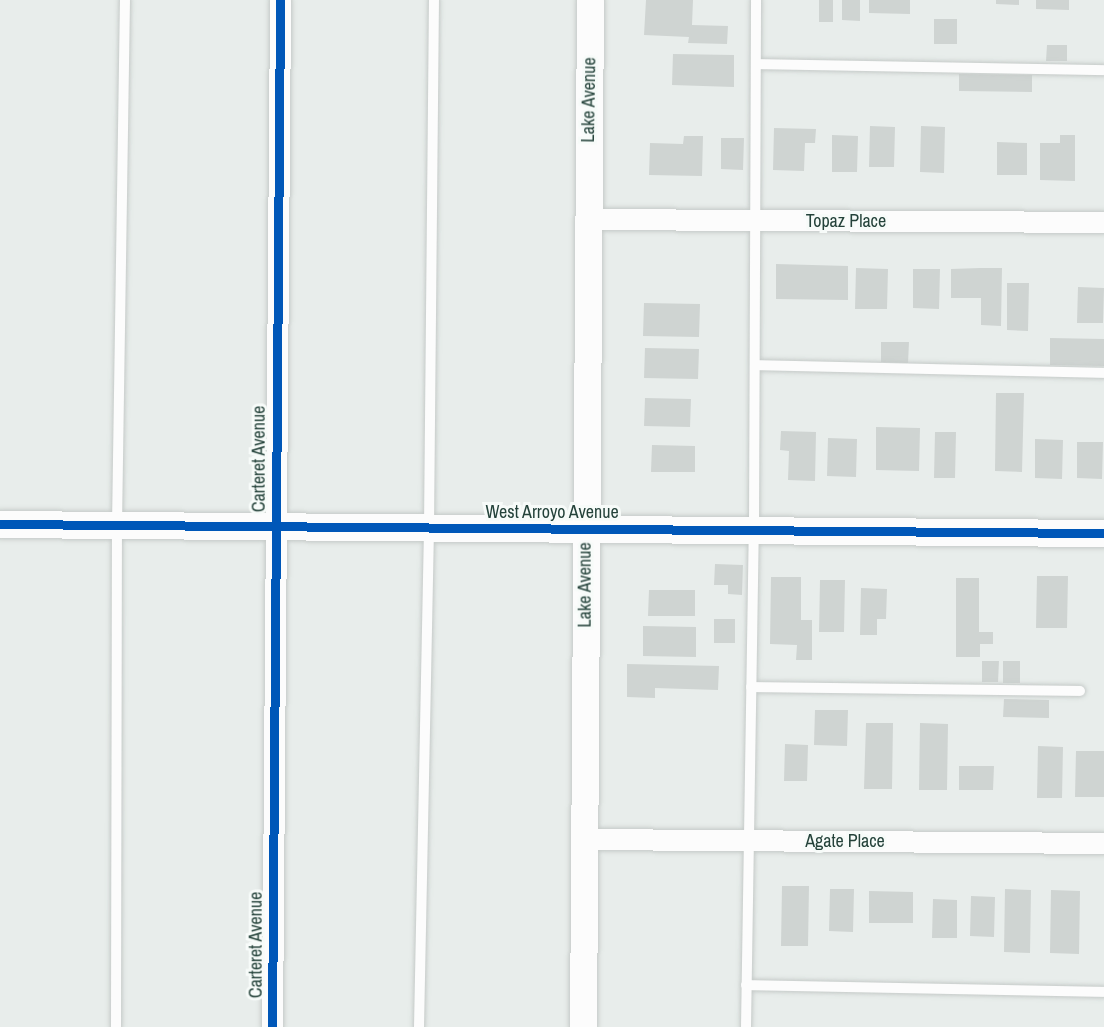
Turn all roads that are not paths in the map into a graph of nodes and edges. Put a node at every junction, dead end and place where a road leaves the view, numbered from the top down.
1 (125, 0) edge
2 (279, 0) edge
3 (434, 0) edge
4 (590, 0) edge
5 (756, 0) edge
6 (757, 64) junction
7 (1104, 70) edge
8 (588, 219) junction
9 (756, 220) junction
10 (1104, 222) edge
11 (755, 365) junction
12 (1104, 374) edge
13 (0, 524) edge
14 (117, 525) junction
15 (275, 526) junction
16 (429, 527) junction
17 (585, 529) junction
18 (754, 530) junction
19 (1104, 533) edge
20 (751, 687) junction
21 (1080, 692) dead end
22 (586, 838) junction
23 (748, 840) junction
24 (1104, 843) edge
25 (746, 985) junction
26 (1104, 992) edge
27 (116, 1027) edge
28 (272, 1027) edge
29 (419, 1027) edge
30 (584, 1027) edge
31 (746, 1027) edge

1 - 14 lane
2 - 15 street, Carteret Avenue
3 - 16 lane
4 - 8 street, Lake Avenue
5 - 6 lane
6 - 7 lane
6 - 9 lane
8 - 9 street, Topaz Place
8 - 17 street, Lake Avenue
9 - 10 street, Topaz Place
9 - 11 lane
11 - 12 lane
11 - 18 lane
13 - 14 street, West Arroyo Avenue
14 - 15 street, West Arroyo Avenue
14 - 27 lane
15 - 16 street, West Arroyo Avenue
15 - 28 street, Carteret Avenue
16 - 17 street, West Arroyo Avenue
16 - 29 lane
17 - 18 street, West Arroyo Avenue
17 - 22 street, Lake Avenue
18 - 19 street, West Arroyo Avenue
18 - 20 lane
20 - 21 lane
20 - 23 lane
22 - 23 street, Agate Place
22 - 30 street, Lake Avenue
23 - 24 street, Agate Place
23 - 25 lane
25 - 26 lane
25 - 31 lane

